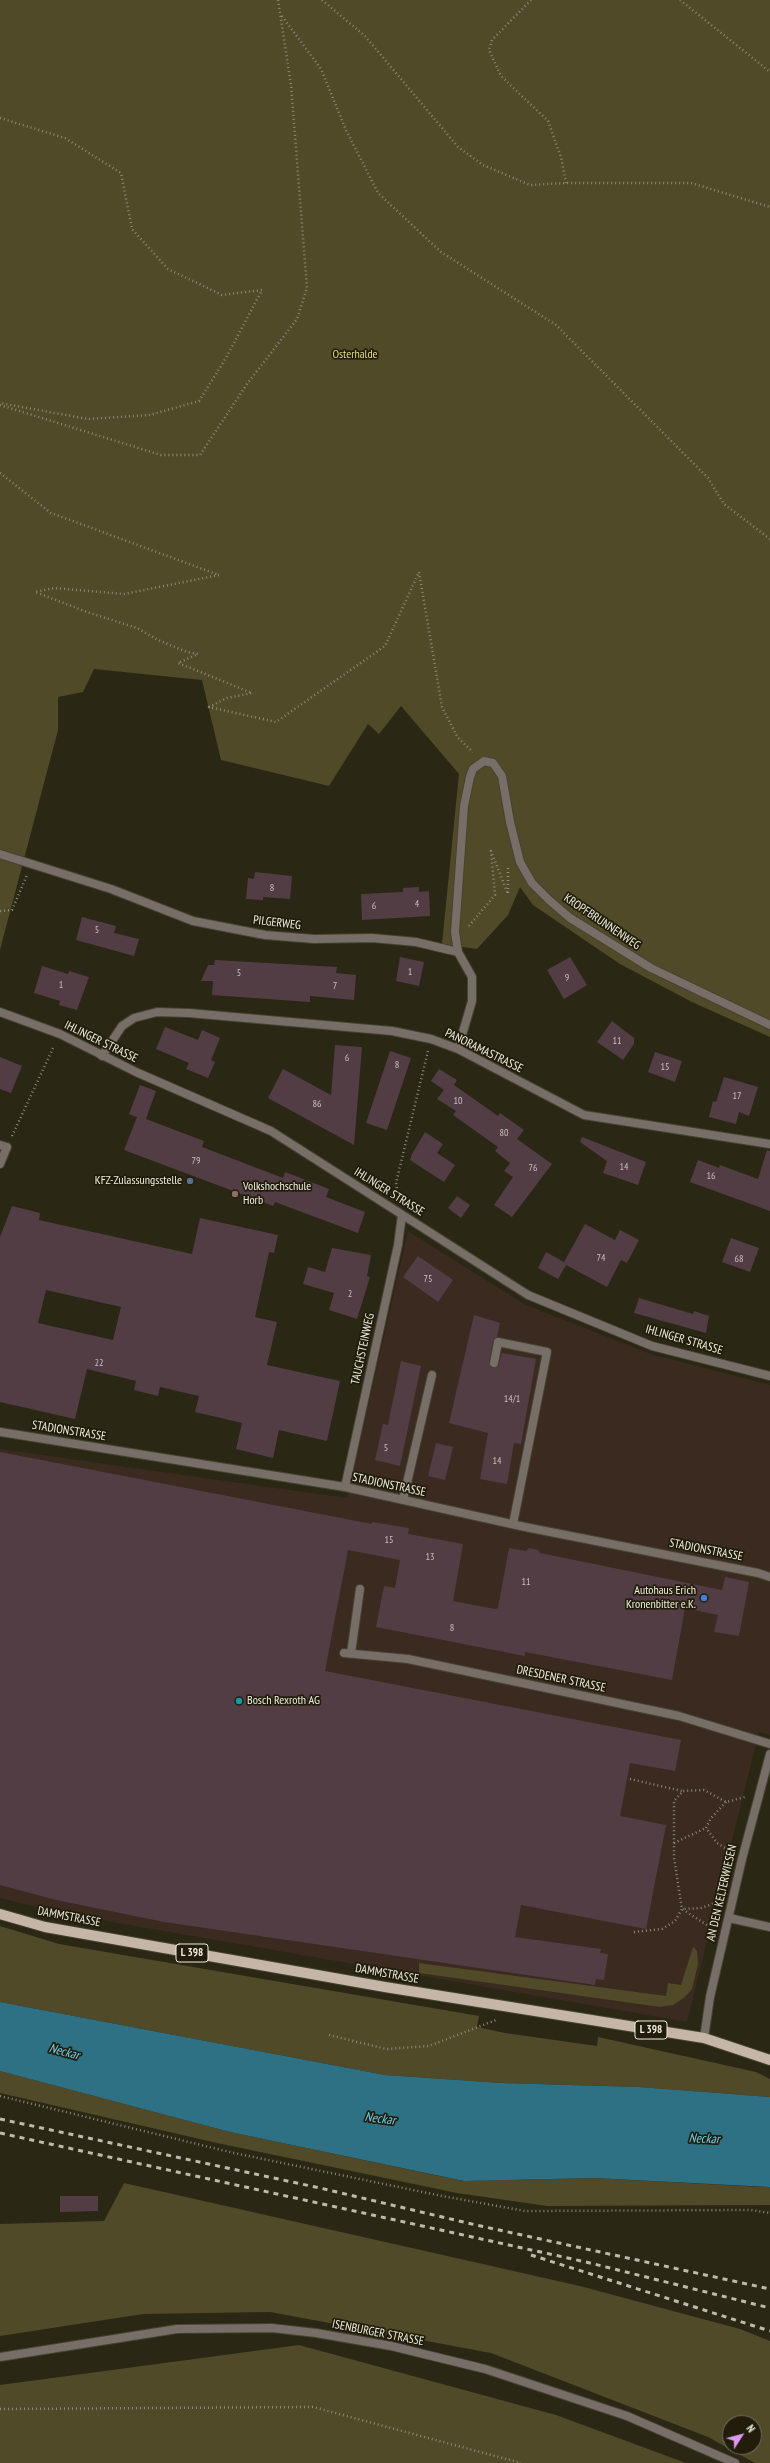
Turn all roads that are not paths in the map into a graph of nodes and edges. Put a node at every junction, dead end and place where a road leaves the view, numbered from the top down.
1 (0, 854) edge
2 (458, 952) junction
3 (0, 1012) edge
4 (770, 1025) edge
5 (458, 1049) junction
6 (102, 1056) junction
7 (770, 1144) edge
8 (4, 1146) edge
9 (0, 1164) edge
10 (401, 1215) junction
11 (494, 1363) dead end
12 (432, 1375) dead end
13 (770, 1376) edge
14 (0, 1432) edge
15 (345, 1487) junction
16 (403, 1500) junction
17 (513, 1524) junction
18 (770, 1578) edge
19 (360, 1589) dead end
20 (770, 1744) edge
21 (770, 1754) edge
22 (0, 1914) edge
23 (729, 1918) junction
24 (770, 1927) edge
25 (704, 2038) junction
26 (770, 2060) edge
27 (0, 2357) edge
28 (735, 2463) edge

1 - 2 street, PILGERWEG
2 - 4 street, KROPFBRUNNENWEG
2 - 5 street
3 - 6 street, IHLINGER STRASSE
5 - 6 street, PANORAMASTRASSE
5 - 7 street, PANORAMASTRASSE
6 - 10 street, IHLINGER STRASSE
8 - 9 street
10 - 13 street, IHLINGER STRASSE
10 - 15 street, TAUCHSTEINWEG
11 - 17 street
12 - 16 street
14 - 15 street, STADIONSTRASSE
15 - 16 street, STADIONSTRASSE
16 - 17 street, STADIONSTRASSE
17 - 18 street, STADIONSTRASSE
19 - 20 street, DRESDENER STRASSE
21 - 23 street, AN DEN KELTERWIESEN
22 - 25 main road, DAMMSTRASSE / L 398
23 - 24 street
23 - 25 street, AN DEN KELTERWIESEN
25 - 26 main road, DAMMSTRASSE / L 398
27 - 28 street, ISENBURGER STRASSE

